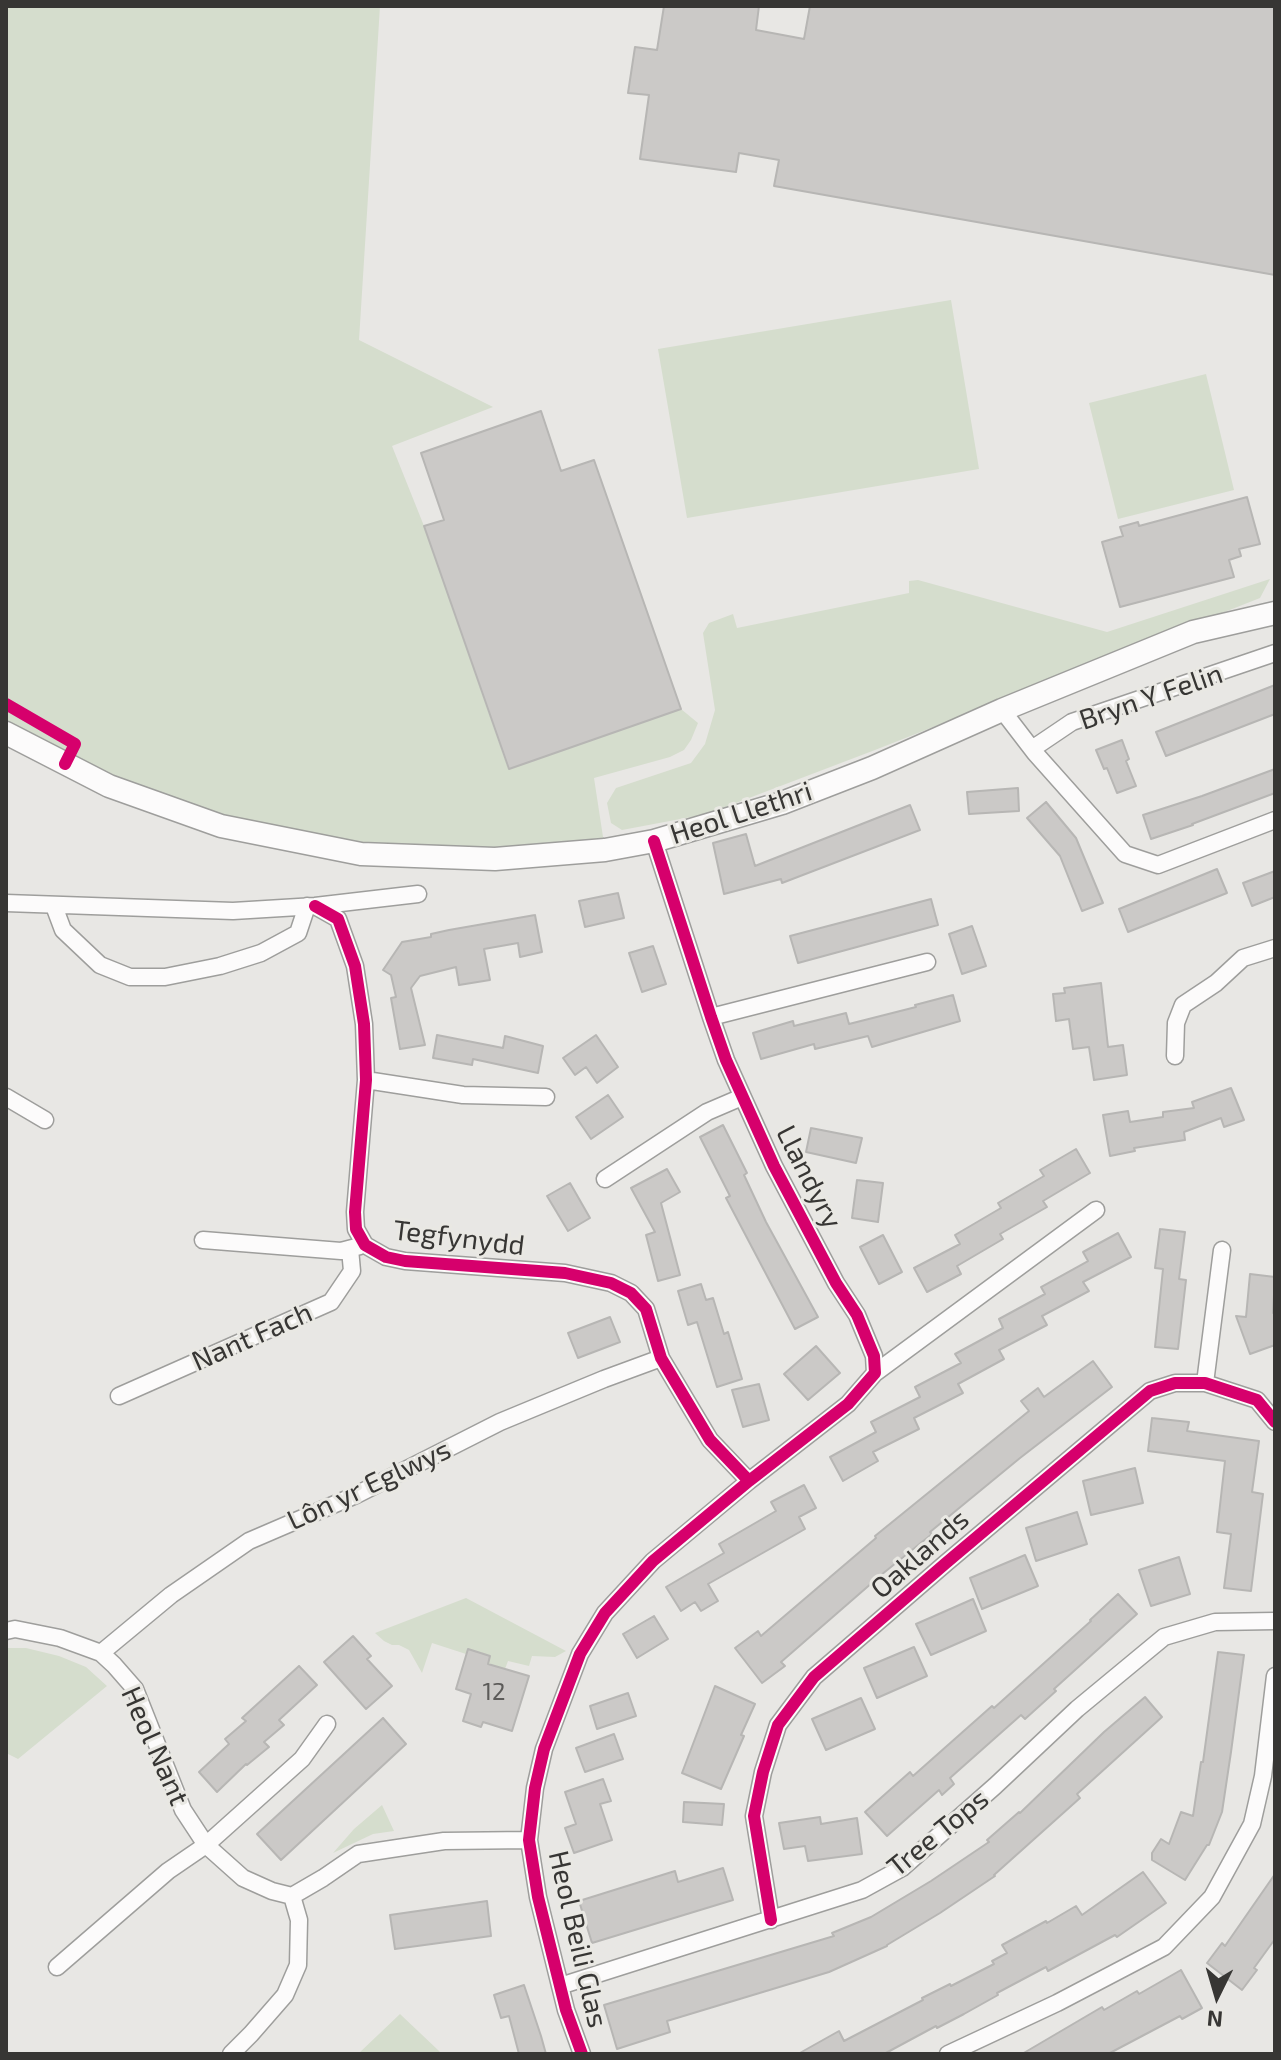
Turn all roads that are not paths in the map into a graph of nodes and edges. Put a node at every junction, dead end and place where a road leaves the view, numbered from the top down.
1 (1275, 613) edge
2 (1275, 653) edge
3 (1002, 710) junction
4 (6, 733) edge
5 (1032, 749) junction
6 (1275, 820) edge
7 (654, 841) junction
8 (418, 894) dead end
9 (6, 903) edge
10 (54, 906) junction
11 (311, 906) junction
12 (1275, 948) edge
13 (927, 962) dead end
14 (711, 1017) junction
15 (1175, 1056) dead end
16 (366, 1080) junction
17 (6, 1097) edge
18 (546, 1097) dead end
19 (742, 1097) junction
20 (45, 1120) dead end
21 (605, 1179) dead end
22 (1096, 1210) dead end
23 (203, 1240) dead end
24 (357, 1247) junction
25 (1222, 1250) dead end
26 (661, 1358) junction
27 (875, 1373) junction
28 (1205, 1383) junction
29 (119, 1396) dead end
30 (1275, 1422) edge
31 (749, 1481) junction
32 (1275, 1621) edge
33 (6, 1631) edge
34 (101, 1653) junction
35 (1275, 1676) edge
36 (327, 1724) dead end
37 (1269, 1776) edge
38 (529, 1840) junction
39 (206, 1845) junction
40 (292, 1896) junction
41 (771, 1920) junction
42 (57, 1967) dead end
43 (560, 1986) junction
44 (231, 2054) edge
45 (582, 2054) edge
46 (948, 2054) edge

1 - 3 main road, Heol Llethri
2 - 5 street, Bryn Y Felin
3 - 5 street
3 - 7 main road, Heol Llethri
4 - 7 main road, Heol Llethri
5 - 6 street
7 - 14 street, Llandyry
8 - 11 street
9 - 10 street
10 - 11 street
10 - 11 street
11 - 16 street, Tegfynydd
12 - 15 street
13 - 14 street
14 - 19 street, Llandyry
16 - 18 street
16 - 24 street, Tegfynydd
17 - 20 street
19 - 21 street
19 - 27 street, Llandyry
22 - 27 street
23 - 24 street, Tegfynydd
24 - 26 street, Tegfynydd
24 - 29 street, Nant Fach
25 - 28 street
26 - 31 street, Tegfynydd
26 - 34 street, Lôn yr Eglwys
27 - 31 street
28 - 30 street, Oaklands
28 - 41 street, Oaklands
31 - 38 street, Heol Beili Glas
32 - 41 street, Tree Tops
33 - 34 street, Heol Nant
34 - 39 street, Heol Nant
35 - 37 street
36 - 39 street
37 - 46 street
38 - 40 street
38 - 43 street, Heol Beili Glas
39 - 40 street, Heol Nant
39 - 42 street
40 - 44 street
41 - 43 street, Tree Tops
43 - 45 street, Heol Beili Glas

